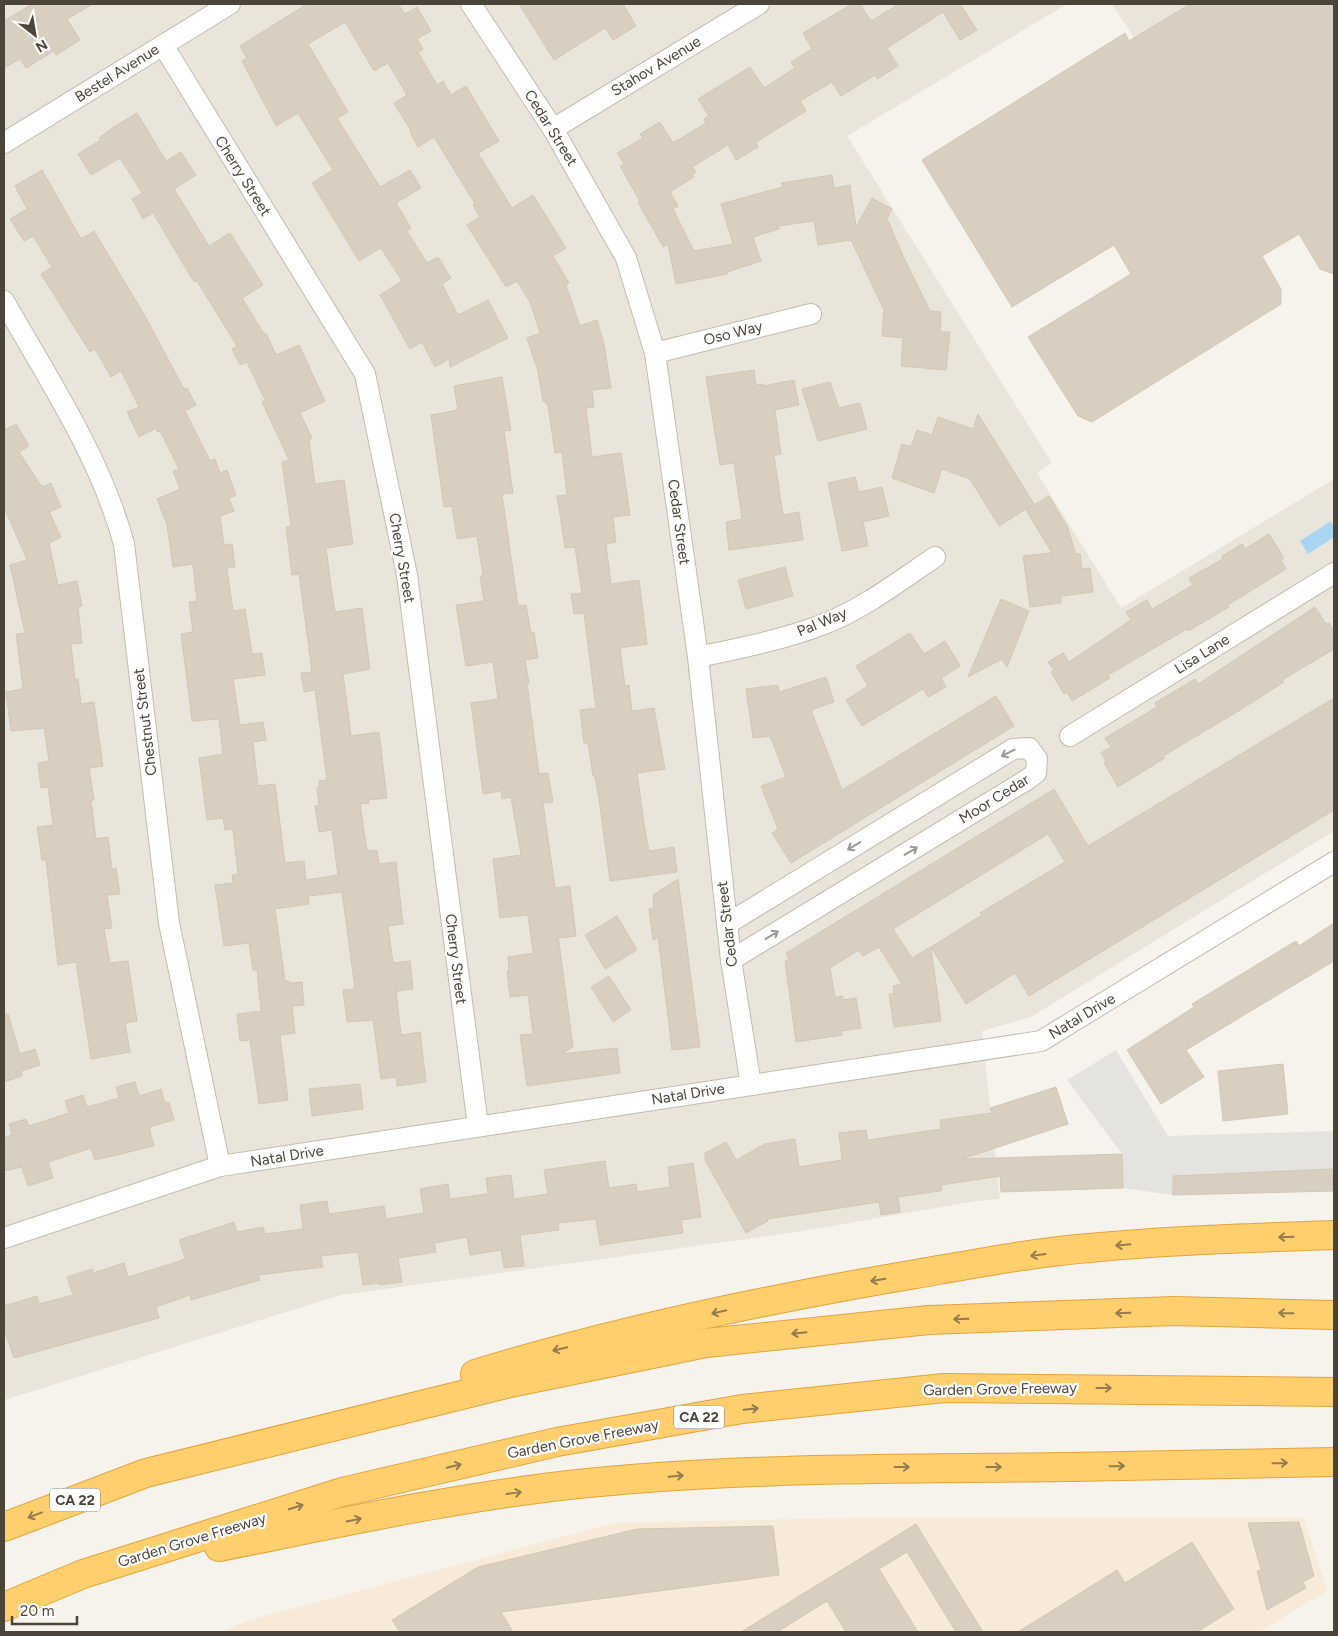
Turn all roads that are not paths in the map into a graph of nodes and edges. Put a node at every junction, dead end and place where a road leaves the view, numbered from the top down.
1 (230, 4) edge
2 (471, 4) edge
3 (759, 4) edge
4 (163, 45) junction
5 (552, 129) junction
6 (4, 143) edge
7 (4, 301) edge
8 (811, 314) dead end
9 (655, 353) junction
10 (935, 557) dead end
11 (1334, 573) edge
12 (698, 657) junction
13 (1070, 736) dead end
14 (1334, 862) edge
15 (727, 924) junction
16 (731, 960) junction
17 (751, 1085) junction
18 (478, 1126) junction
19 (220, 1166) junction
20 (1334, 1235) edge
21 (4, 1238) edge
22 (1334, 1315) edge
23 (1334, 1392) edge
24 (1334, 1462) edge
25 (146, 1473) junction
26 (4, 1527) edge
27 (83, 1574) junction
28 (4, 1607) edge

1 - 4 street, Bestel Avenue
2 - 5 street, Cedar Street
3 - 5 street, Stahov Avenue
4 - 6 street, Bestel Avenue
4 - 18 street, Cherry Street
5 - 9 street, Cedar Street
7 - 19 street, Chestnut Street
8 - 9 street, Oso Way
9 - 12 street, Cedar Street
10 - 12 street, Pal Way
11 - 13 street, Lisa Lane
12 - 15 street, Cedar Street
14 - 17 street, Natal Drive
15 - 16 street, Cedar Street
16 -> 15 street, Moor Cedar
16 - 17 street, Cedar Street
17 - 18 street, Natal Drive
18 - 19 street, Natal Drive
19 - 21 street, Natal Drive
20 -> 25 highway
22 -> 25 highway, CA 22
27 -> 23 highway, Garden Grove Freeway / CA 22
27 -> 24 highway
25 -> 26 highway, CA 22
27 - 28 highway, Garden Grove Freeway / CA 22

